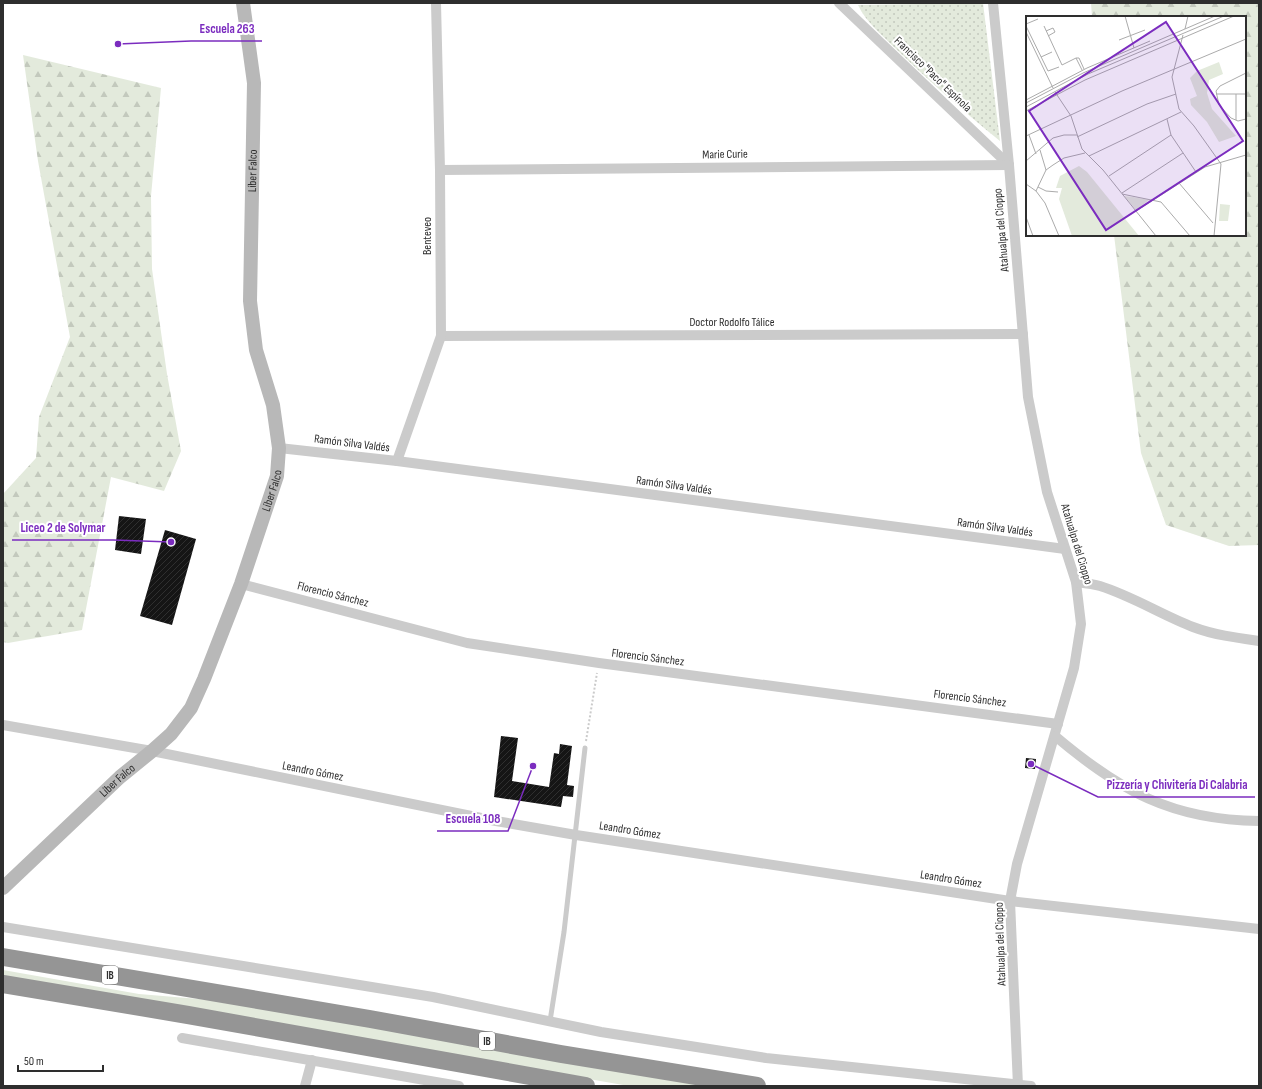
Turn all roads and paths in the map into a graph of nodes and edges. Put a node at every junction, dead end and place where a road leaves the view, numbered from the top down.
1 (243, 3) edge
2 (436, 3) edge
3 (839, 3) edge
4 (993, 3) edge
5 (1009, 165) junction
6 (440, 170) junction
7 (1023, 334) junction
8 (441, 336) junction
9 (279, 448) junction
10 (397, 461) junction
11 (1065, 549) junction
12 (1076, 582) junction
13 (241, 584) junction
14 (1259, 641) edge
15 (599, 663) junction
16 (1058, 724) junction
17 (3, 725) edge
18 (1055, 736) junction
19 (585, 748) joint
20 (152, 752) junction
21 (1259, 821) edge
22 (576, 835) junction
23 (3, 888) edge
24 (1010, 901) junction
25 (3, 927) edge
26 (1259, 929) edge
27 (3, 957) edge
28 (3, 984) edge
29 (550, 1022) junction
30 (182, 1038) dead end
31 (312, 1060) junction
32 (1018, 1085) edge
33 (305, 1086) edge
34 (459, 1086) edge
35 (586, 1086) edge
36 (757, 1086) edge
37 (1031, 1086) edge

1 - 9 street, Líber Falco
2 - 6 street, Benteveo
3 - 5 street, Francisco "Paco" Espínola
4 - 5 street, Atahualpa del Cioppo
5 - 6 street, Marie Curie
5 - 7 street, Atahualpa del Cioppo
6 - 8 street, Benteveo
7 - 8 street, Doctor Rodolfo Tálice
7 - 11 street, Atahualpa del Cioppo
8 - 10 street, Benteveo
9 - 10 street, Ramón Silva Valdés
9 - 13 street, Líber Falco
10 - 11 street, Ramón Silva Valdés
11 - 12 street, Atahualpa del Cioppo
12 - 14 street
12 - 16 street, Atahualpa del Cioppo
13 - 15 street, Florencio Sánchez
13 - 20 street, Líber Falco
15 - 16 street, Florencio Sánchez
15 - 19 path
16 - 18 street, Atahualpa del Cioppo
17 - 20 street, Leandro Gómez
18 - 21 street
18 - 24 street, Atahualpa del Cioppo
19 - 22 lane
20 - 22 street, Leandro Gómez
20 - 23 street, Líber Falco
22 - 24 street, Leandro Gómez
22 - 29 lane
24 - 26 street, Leandro Gómez
24 - 32 street, Atahualpa del Cioppo
25 - 29 street
27 - 36 highway, IB
28 - 35 highway, IB
29 - 32 street
30 - 31 street
31 - 33 street
31 - 34 street
32 - 37 street

